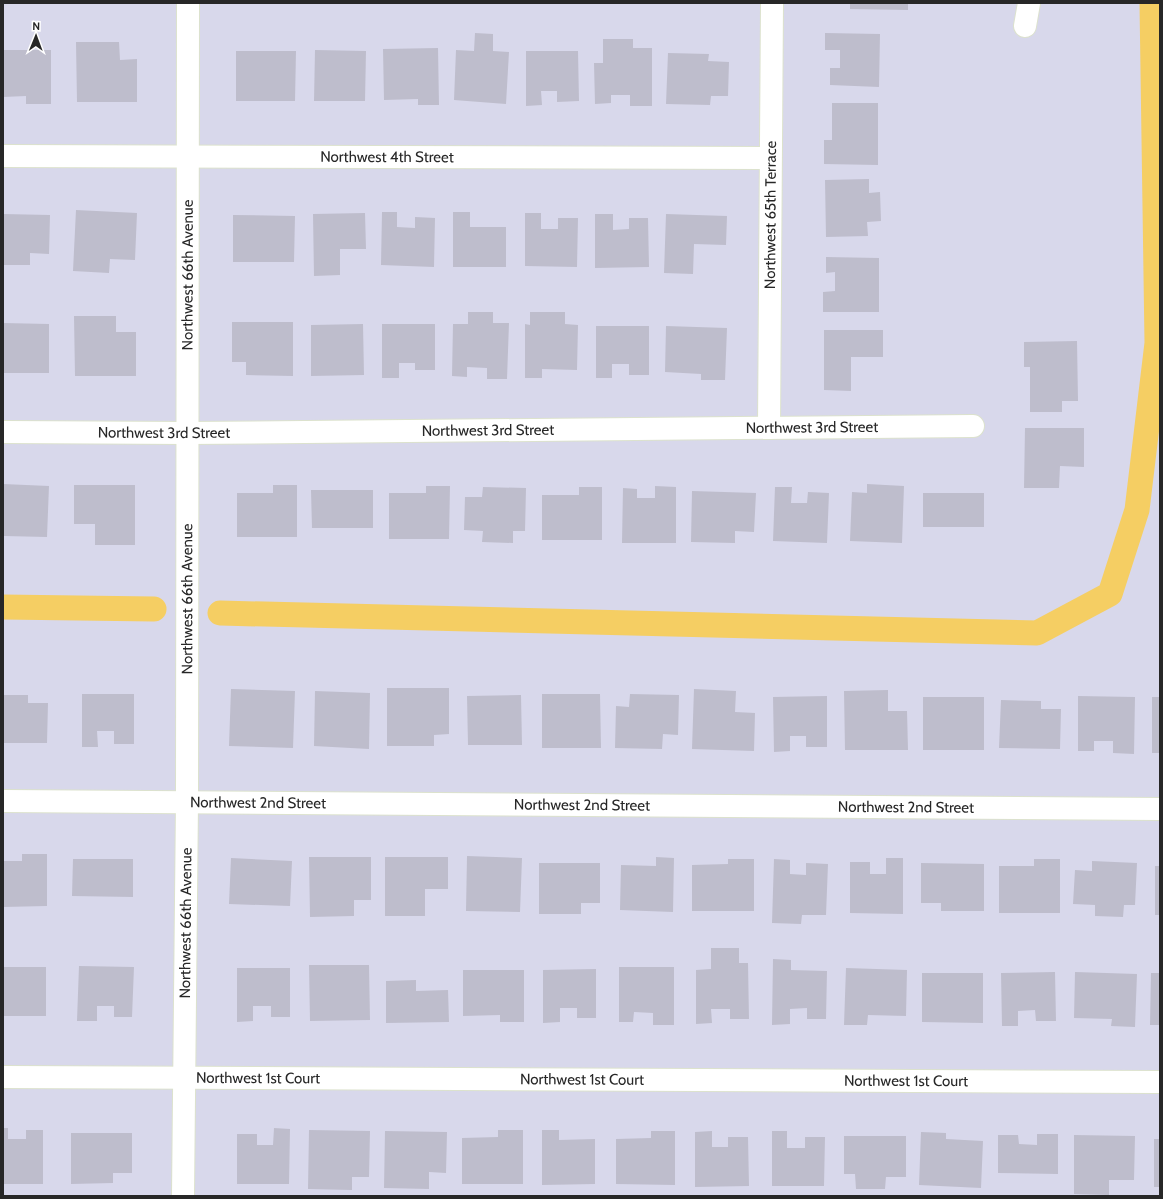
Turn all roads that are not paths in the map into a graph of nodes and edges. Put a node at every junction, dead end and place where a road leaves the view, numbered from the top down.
1 (188, 3) edge
2 (772, 3) edge
3 (1029, 3) edge
4 (1025, 26) dead end
5 (3, 156) edge
6 (188, 156) junction
7 (770, 158) junction
8 (973, 426) dead end
9 (769, 428) junction
10 (3, 432) edge
11 (187, 433) junction
12 (3, 801) edge
13 (187, 801) junction
14 (1160, 809) edge
15 (3, 1077) edge
16 (183, 1078) junction
17 (1160, 1082) edge
18 (183, 1196) edge

1 - 6 street, Northwest 66th Avenue
2 - 7 street, Northwest 65th Terrace
3 - 4 street
5 - 6 street, Northwest 4th Street
6 - 7 street, Northwest 4th Street
6 - 11 street, Northwest 66th Avenue
7 - 9 street, Northwest 65th Terrace
8 - 9 street, Northwest 3rd Street
9 - 11 street, Northwest 3rd Street
10 - 11 street, Northwest 3rd Street
11 - 13 street, Northwest 66th Avenue
12 - 13 street, Northwest 2nd Street
13 - 14 street, Northwest 2nd Street
13 - 16 street, Northwest 66th Avenue
15 - 16 street, Northwest 1st Court
16 - 17 street, Northwest 1st Court
16 - 18 street, Northwest 66th Avenue

